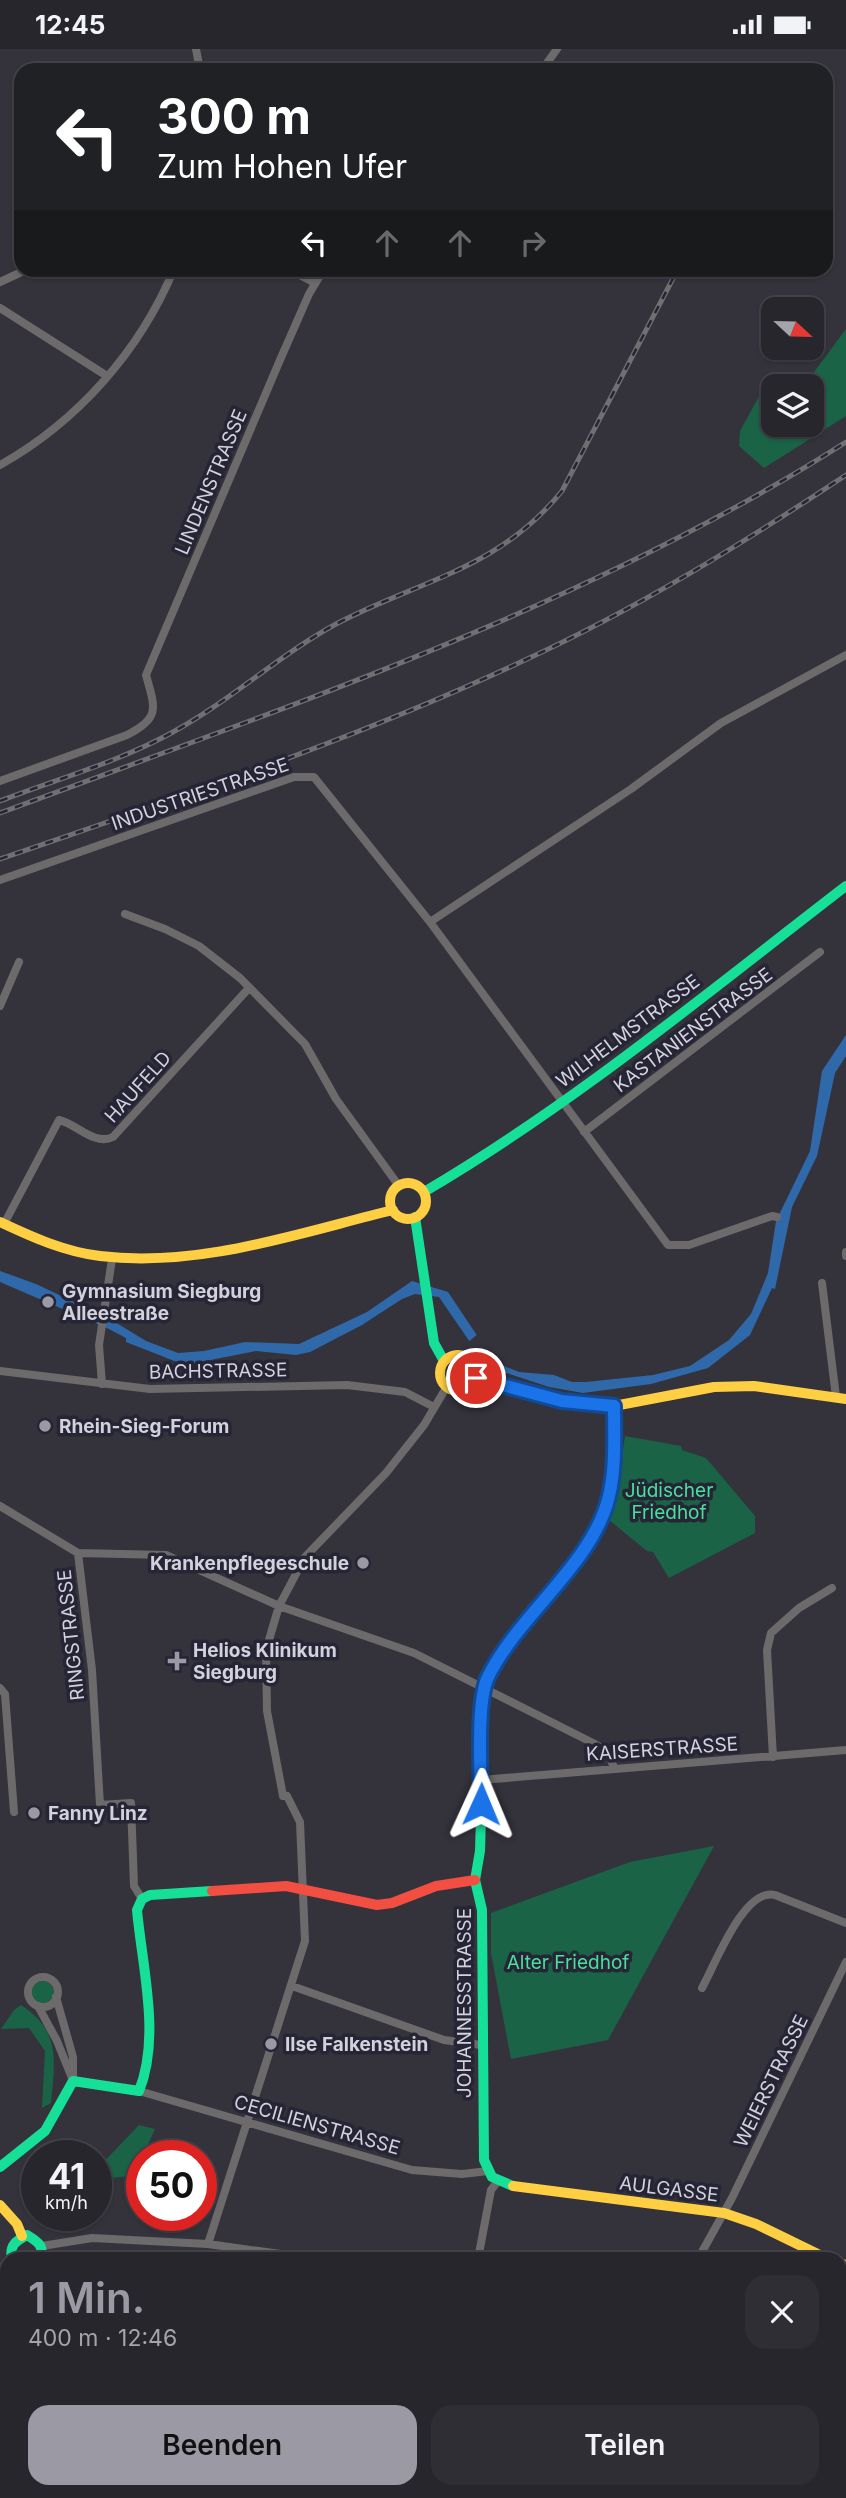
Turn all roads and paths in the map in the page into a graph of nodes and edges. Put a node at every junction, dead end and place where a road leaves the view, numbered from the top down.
1 (170, 277) edge
2 (303, 277) edge
3 (319, 277) edge
4 (315, 283) junction
5 (0, 308) edge
6 (107, 376) junction
7 (0, 465) edge
8 (846, 655) edge
9 (0, 781) edge
10 (0, 880) edge
11 (846, 886) edge
12 (125, 914) dead end
13 (430, 922) junction
14 (820, 952) dead end
15 (19, 962) dead end
16 (249, 988) junction
17 (0, 1006) edge
18 (564, 1102) junction
19 (584, 1132) junction
20 (399, 1185) junction
21 (424, 1192) junction
22 (393, 1210) junction
23 (415, 1217) junction
24 (777, 1217) dead end
25 (2, 1223) edge
26 (113, 1259) junction
27 (822, 1283) dead end
28 (444, 1361) junction
29 (0, 1371) edge
30 (476, 1378) junction
31 (103, 1384) junction
32 (446, 1388) junction
33 (841, 1398) edge
34 (614, 1406) junction
35 (434, 1407) junction
36 (0, 1506) edge
37 (78, 1553) junction
38 (832, 1588) dead end
39 (279, 1606) junction
40 (485, 1686) junction
41 (2, 1689) edge
42 (846, 1750) edge
43 (773, 1757) junction
44 (614, 1769) junction
45 (481, 1780) junction
46 (14, 1812) dead end
47 (475, 1879) junction
48 (302, 1887) junction
49 (142, 1899) junction
50 (846, 1923) edge
51 (846, 1962) edge
52 (842, 1978) edge
53 (292, 1986) junction
54 (702, 1988) dead end
55 (56, 1997) junction
56 (38, 2006) junction
57 (481, 2045) junction
58 (73, 2081) junction
59 (139, 2091) junction
60 (249, 2122) junction
61 (0, 2167) edge
62 (488, 2171) junction
63 (498, 2181) junction
64 (0, 2204) edge
65 (724, 2213) junction
66 (22, 2236) junction
67 (208, 2244) junction
68 (42, 2246) junction
69 (11, 2252) edge
70 (42, 2252) edge
71 (266, 2252) edge
72 (479, 2252) edge
73 (702, 2252) edge
74 (814, 2252) edge

1 - 6 street
2 - 4 street
3 - 4 street, LINDENSTRASSE
4 - 9 street, LINDENSTRASSE
5 - 6 street
6 - 7 street
8 - 13 street
10 - 13 street, INDUSTRIESTRASSE
11 - 18 main road, WILHELMSTRASSE
12 - 16 street
13 - 18 street, INDUSTRIESTRASSE
14 - 19 street, KASTANIENSTRASSE
15 - 17 street
16 - 20 street
16 - 25 street, HAUFELD
18 - 19 street, INDUSTRIESTRASSE
18 - 21 main road, WILHELMSTRASSE
19 - 24 street, INDUSTRIESTRASSE
20 - 21 main road
20 - 22 main road
21 - 23 main road
22 - 23 main road
22 - 26 main road
23 - 28 main road
25 - 26 main road
26 - 31 street
27 - 33 street
28 - 30 main road
28 - 32 main road
29 - 31 street, BACHSTRASSE
30 - 32 main road
30 - 34 main road
31 - 35 street, BACHSTRASSE
32 - 35 street
33 - 34 main road
34 - 40 main road
35 - 39 street
36 - 37 street, RINGSTRASSE
37 - 39 street
37 - 49 street, RINGSTRASSE
38 - 43 street
39 - 40 street
39 - 48 street
40 - 44 street
40 - 45 main road, JOHANNESSTRASSE
41 - 46 street
42 - 43 street, KAISERSTRASSE
43 - 44 street, KAISERSTRASSE
44 - 45 street, KAISERSTRASSE
45 - 47 main road, JOHANNESSTRASSE
47 - 48 main road
47 - 57 main road, JOHANNESSTRASSE
48 - 49 main road
48 - 53 street
49 - 59 main road
50 - 54 street
51 - 52 street, WEIERSTRASSE
52 - 65 street, WEIERSTRASSE
53 - 57 street
53 - 60 street
55 - 56 street
55 - 56 street
55 - 58 street
56 - 58 street
57 - 62 main road, JOHANNESSTRASSE
58 - 59 main road, CECILIENSTRASSE
58 - 61 main road
59 - 60 street, CECILIENSTRASSE
60 - 62 street, CECILIENSTRASSE
60 - 67 street
62 - 63 main road
63 - 65 main road, AULGASSE
63 - 72 street
64 - 66 main road
65 - 73 street, WEIERSTRASSE
65 - 74 main road, AULGASSE
66 - 68 main road
66 - 69 main road
67 - 68 street
67 - 71 street
68 - 70 main road

